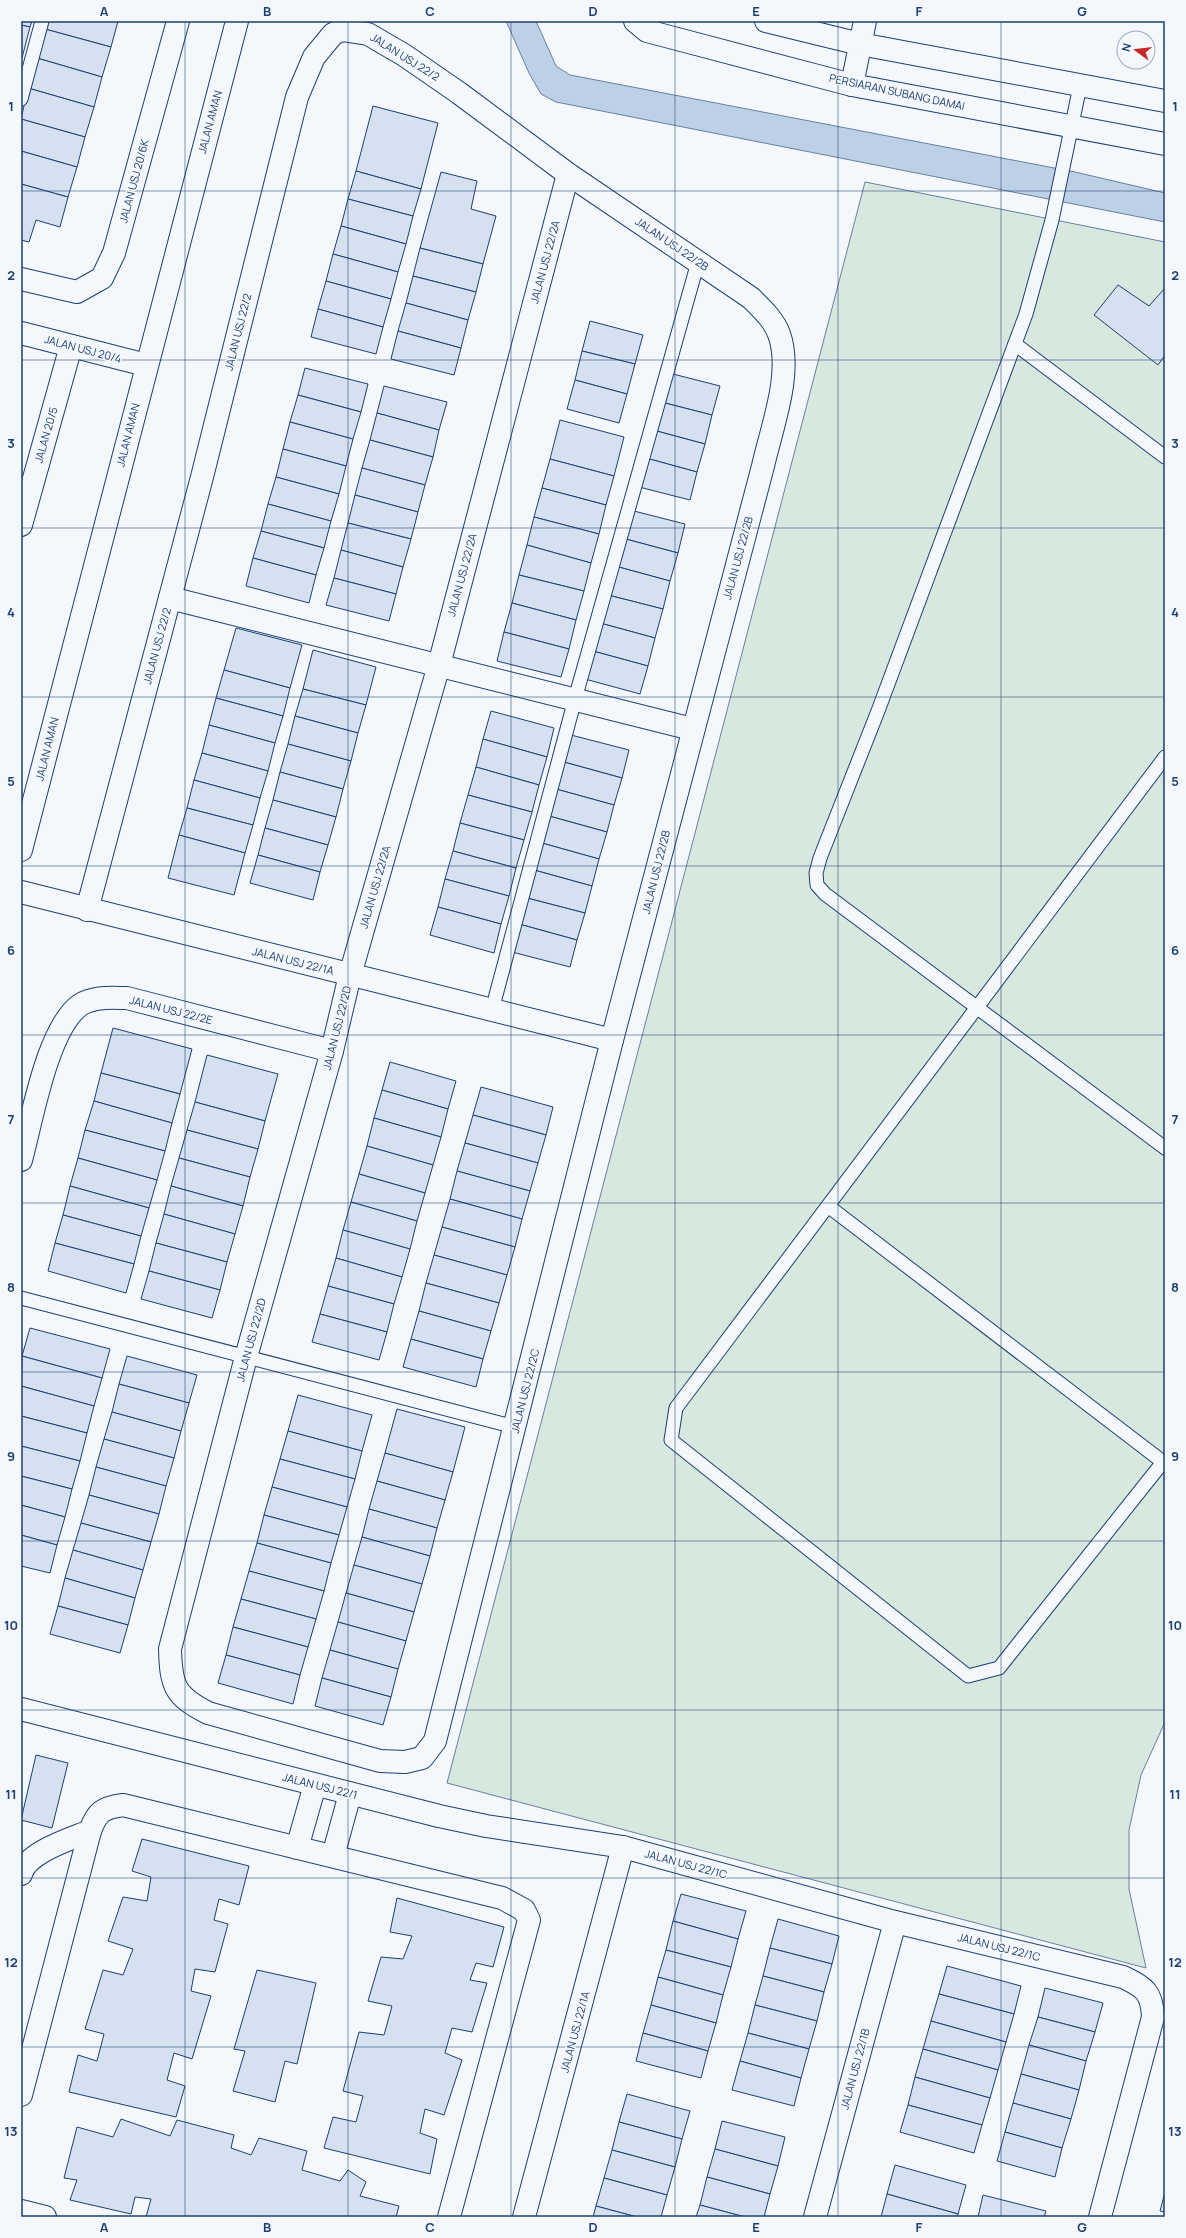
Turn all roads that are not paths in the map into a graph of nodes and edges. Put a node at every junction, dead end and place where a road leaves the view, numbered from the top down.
1 (42, 21) edge
2 (178, 21) edge
3 (237, 21) edge
4 (634, 21) edge
5 (766, 21) edge
6 (865, 21) edge
7 (860, 44) junction
8 (852, 85) junction
9 (1080, 86) junction
10 (21, 99) edge
11 (1165, 101) edge
12 (1071, 128) junction
13 (1165, 144) edge
14 (568, 174) junction
15 (698, 262) junction
16 (21, 279) edge
17 (21, 333) edge
18 (1016, 344) junction
19 (71, 346) junction
20 (146, 365) junction
21 (1165, 457) edge
22 (21, 524) edge
23 (170, 598) junction
24 (439, 665) junction
25 (575, 699) junction
26 (692, 729) junction
27 (1165, 758) edge
28 (21, 850) edge
29 (21, 892) edge
30 (87, 910) junction
31 (350, 975) junction
32 (976, 1008) junction
33 (492, 1010) junction
34 (612, 1040) junction
35 (332, 1051) junction
36 (1165, 1148) edge
37 (21, 1160) edge
38 (828, 1206) junction
39 (21, 1298) edge
40 (246, 1358) junction
41 (515, 1427) junction
42 (21, 1709) edge
43 (436, 1741) joint
44 (315, 1785) junction
45 (350, 1794) junction
46 (90, 1831) junction
47 (623, 1847) junction
48 (297, 1848) junction
49 (333, 1856) junction
50 (21, 1874) edge
51 (895, 1922) junction
52 (21, 2095) edge
53 (21, 2211) edge
54 (45, 2217) edge
55 (449, 2217) edge
56 (524, 2217) edge
57 (815, 2217) edge
58 (1100, 2217) edge

1 - 10 lane
2 - 16 street, JALAN USJ 20/6K
3 - 20 street, JALAN AMAN
4 - 8 street, PERSIARAN SUBANG DAMAI
5 - 7 street
6 - 7 street
7 - 8 street
7 - 9 street
8 - 12 street, PERSIARAN SUBANG DAMAI
9 - 11 street
9 - 12 lane
12 - 13 street, PERSIARAN SUBANG DAMAI
12 - 18 lane
14 - 15 street, JALAN USJ 22/2B
14 - 23 street, JALAN USJ 22/2
14 - 24 street, JALAN USJ 22/2A
15 - 25 lane
15 - 26 street, JALAN USJ 22/2B
17 - 19 street, JALAN USJ 20/4
18 - 21 lane
18 - 32 lane
19 - 20 street, JALAN USJ 20/4
19 - 22 street, JALAN 20/5
20 - 28 street, JALAN AMAN
23 - 24 street
23 - 30 street, JALAN USJ 22/2
24 - 25 street
24 - 31 street, JALAN USJ 22/2A
25 - 26 street
25 - 33 lane
26 - 34 street, JALAN USJ 22/2B
27 - 32 lane
29 - 30 street, JALAN USJ 22/1A
30 - 31 street, JALAN USJ 22/1A
31 - 33 street, JALAN USJ 22/1A
31 - 35 street, JALAN USJ 22/2D
32 - 36 lane
32 - 38 lane
33 - 34 street, JALAN USJ 22/1A
34 - 41 street, JALAN USJ 22/2C
35 - 37 street, JALAN USJ 22/2E
35 - 40 street, JALAN USJ 22/2D
38 - 38 lane
39 - 40 lane
40 - 41 lane
40 - 43 street, JALAN USJ 22/2D
41 - 43 street, JALAN USJ 22/2C
42 - 44 street, JALAN USJ 22/1
44 - 45 street, JALAN USJ 22/1
44 - 48 street
45 - 47 street, JALAN USJ 22/1
45 - 49 street
46 - 48 street
46 - 50 street
46 - 52 street
47 - 51 street, JALAN USJ 22/1C
47 - 56 street, JALAN USJ 22/1A
48 - 49 street
49 - 55 street
51 - 57 street, JALAN USJ 22/1B
51 - 58 street, JALAN USJ 22/1C
53 - 54 street

